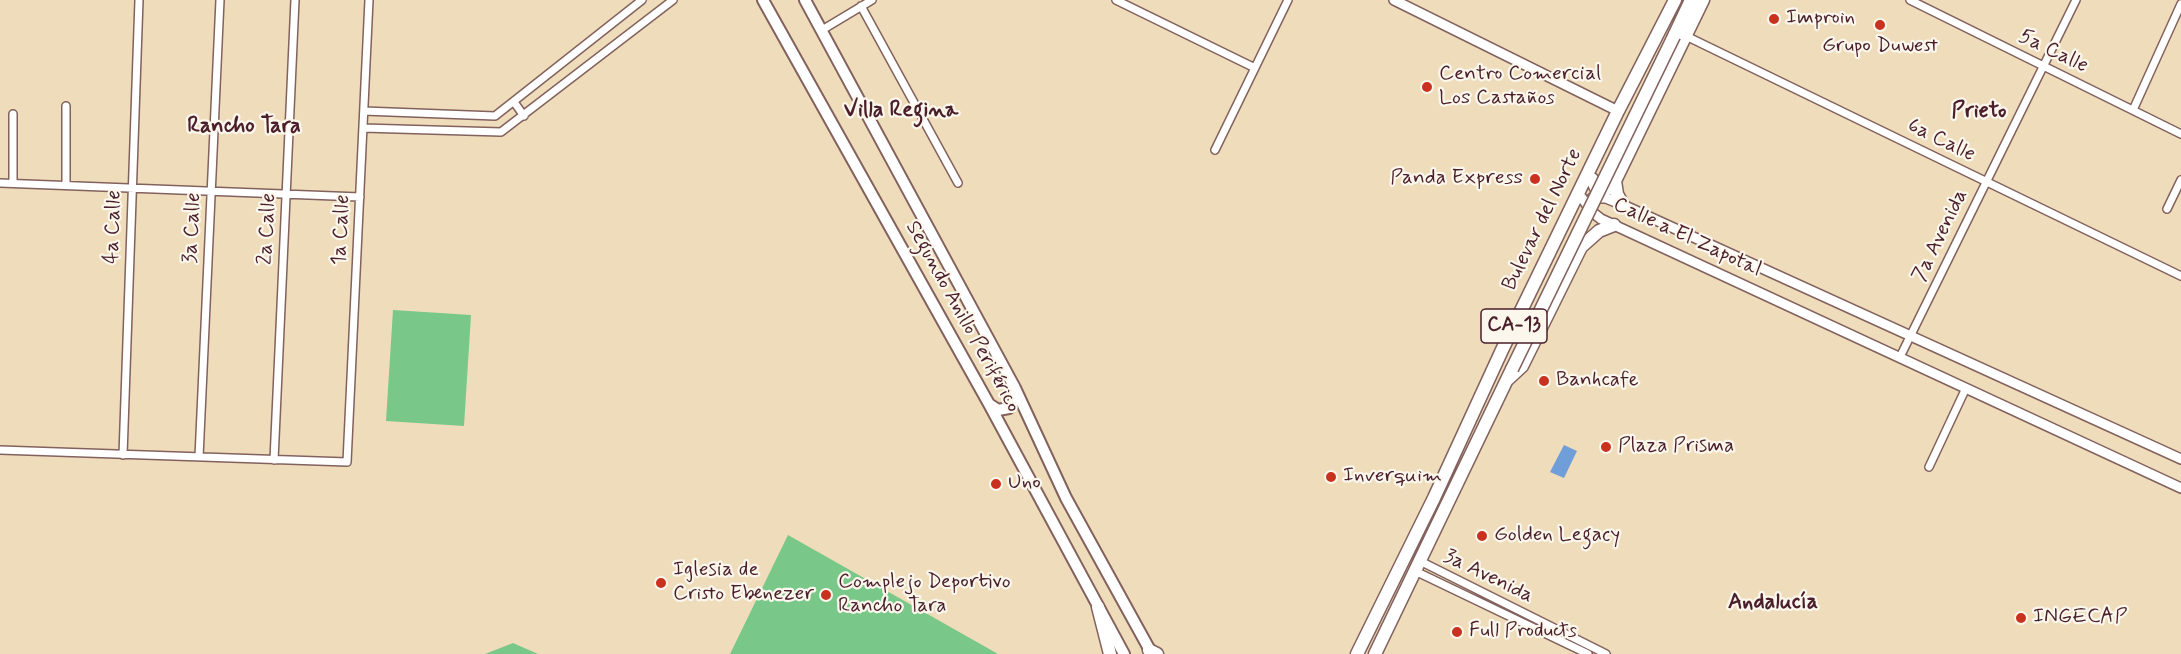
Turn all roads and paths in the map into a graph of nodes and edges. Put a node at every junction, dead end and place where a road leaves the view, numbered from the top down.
1 (139, 0) edge
2 (220, 0) edge
3 (295, 0) edge
4 (369, 0) edge
5 (642, 0) edge
6 (673, 0) edge
7 (763, 0) edge
8 (805, 0) edge
9 (872, 0) edge
10 (1116, 0) edge
11 (1288, 0) edge
12 (1394, 0) edge
13 (1675, 0) edge
14 (1691, 0) edge
15 (1703, 0) edge
16 (1910, 0) edge
17 (2076, 0) edge
18 (1919, 2) edge
19 (2181, 4) edge
20 (861, 6) junction
21 (1668, 12) junction
22 (822, 30) junction
23 (1680, 36) junction
24 (2043, 66) junction
25 (1255, 68) junction
26 (514, 102) junction
27 (66, 106) dead end
28 (2133, 110) junction
29 (364, 111) junction
30 (1618, 111) junction
31 (13, 114) dead end
32 (524, 116) junction
33 (363, 128) junction
34 (2181, 134) edge
35 (1215, 150) dead end
36 (1592, 179) junction
37 (2181, 180) edge
38 (1615, 181) junction
39 (1986, 182) junction
40 (0, 183) edge
41 (13, 183) junction
42 (958, 183) dead end
43 (66, 185) junction
44 (131, 188) junction
45 (211, 191) junction
46 (286, 194) junction
47 (360, 197) junction
48 (1582, 198) junction
49 (1623, 205) junction
50 (2167, 209) dead end
51 (1571, 220) junction
52 (1614, 225) junction
53 (1591, 237) junction
54 (2181, 276) edge
55 (1911, 334) junction
56 (1506, 343) junction
57 (1900, 357) junction
58 (1505, 382) junction
59 (1016, 388) junction
60 (1966, 388) junction
61 (989, 404) junction
62 (0, 450) edge
63 (123, 454) junction
64 (199, 457) junction
65 (2181, 459) edge
66 (274, 460) junction
67 (1929, 467) dead end
68 (2180, 485) edge
69 (1418, 566) junction
70 (1098, 607) junction
71 (1363, 642) junction
72 (1153, 652) edge
73 (1110, 654) edge
74 (1124, 654) edge
75 (1347, 654) edge
76 (1357, 654) edge
77 (1375, 654) edge
78 (1588, 654) edge
79 (1606, 654) edge

1 - 44 street, 4a Calle
2 - 45 street, 3a Calle
3 - 46 street, 2a Calle
4 - 29 street, 1a Calle
5 - 26 street
6 - 32 street
7 - 61 main road, Segundo Anillo Periférico
8 - 22 main road, Segundo Anillo Periférico
9 - 20 street
10 - 25 street
11 - 25 street
12 - 30 street
13 - 21 highway, Bulevar del Norte / CA-13
14 - 23 highway, Bulevar del Norte / CA-13
15 - 23 highway
16 - 18 street, 5a Calle
17 - 24 street, 7a Avenida
18 - 24 street, 5a Calle
19 - 28 street
20 - 22 street
20 - 42 street
21 - 30 highway, Bulevar del Norte / CA-13
21 - 36 highway
22 - 59 main road, Segundo Anillo Periférico
23 - 38 highway
23 - 39 street, 6a Calle
23 - 58 highway, Bulevar del Norte / CA-13, bridge
24 - 28 street, 5a Calle
24 - 39 street, 7a Avenida
25 - 35 street
26 - 29 street
26 - 32 street
27 - 43 street
28 - 34 street, 5a Calle
29 - 33 street, 1a Calle
30 - 56 highway, Bulevar del Norte / CA-13
31 - 41 street
32 - 33 street
33 - 47 street, 1a Calle
36 - 38 highway
36 - 48 highway
37 - 50 street
38 - 49 highway
39 - 54 street, 6a Calle
39 - 55 street, 7a Avenida
40 - 41 street
41 - 43 street
43 - 44 street
44 - 45 street
44 - 63 street, 4a Calle
45 - 46 street
45 - 64 street, 3a Calle
46 - 47 street
46 - 66 street, 2a Calle
47 - 66 street, 1a Calle
48 - 49 street, Calle a El Zapotal
48 - 51 highway
48 - 52 street, Calle a El Zapotal
49 - 55 street, Calle a El Zapotal
51 - 53 highway
51 - 56 highway
52 - 53 highway
52 - 57 street, Calle a El Zapotal
53 - 58 highway
55 - 57 street, 7a Avenida
55 - 65 street, Calle a El Zapotal
56 - 71 highway, Bulevar del Norte / CA-13
57 - 60 street, Calle a El Zapotal
58 - 69 highway, Bulevar del Norte / CA-13
59 - 61 main road
59 - 72 main road, Segundo Anillo Periférico
60 - 67 street
60 - 68 street, Calle a El Zapotal
61 - 70 main road, Segundo Anillo Periférico
62 - 63 street
63 - 64 street
64 - 66 street
69 - 77 highway, Bulevar del Norte / CA-13
69 - 78 street, 3a Avenida
69 - 79 street, 3a Avenida
70 - 73 highway
70 - 74 main road, Segundo Anillo Periférico
71 - 75 highway
71 - 76 highway, Bulevar del Norte / CA-13

